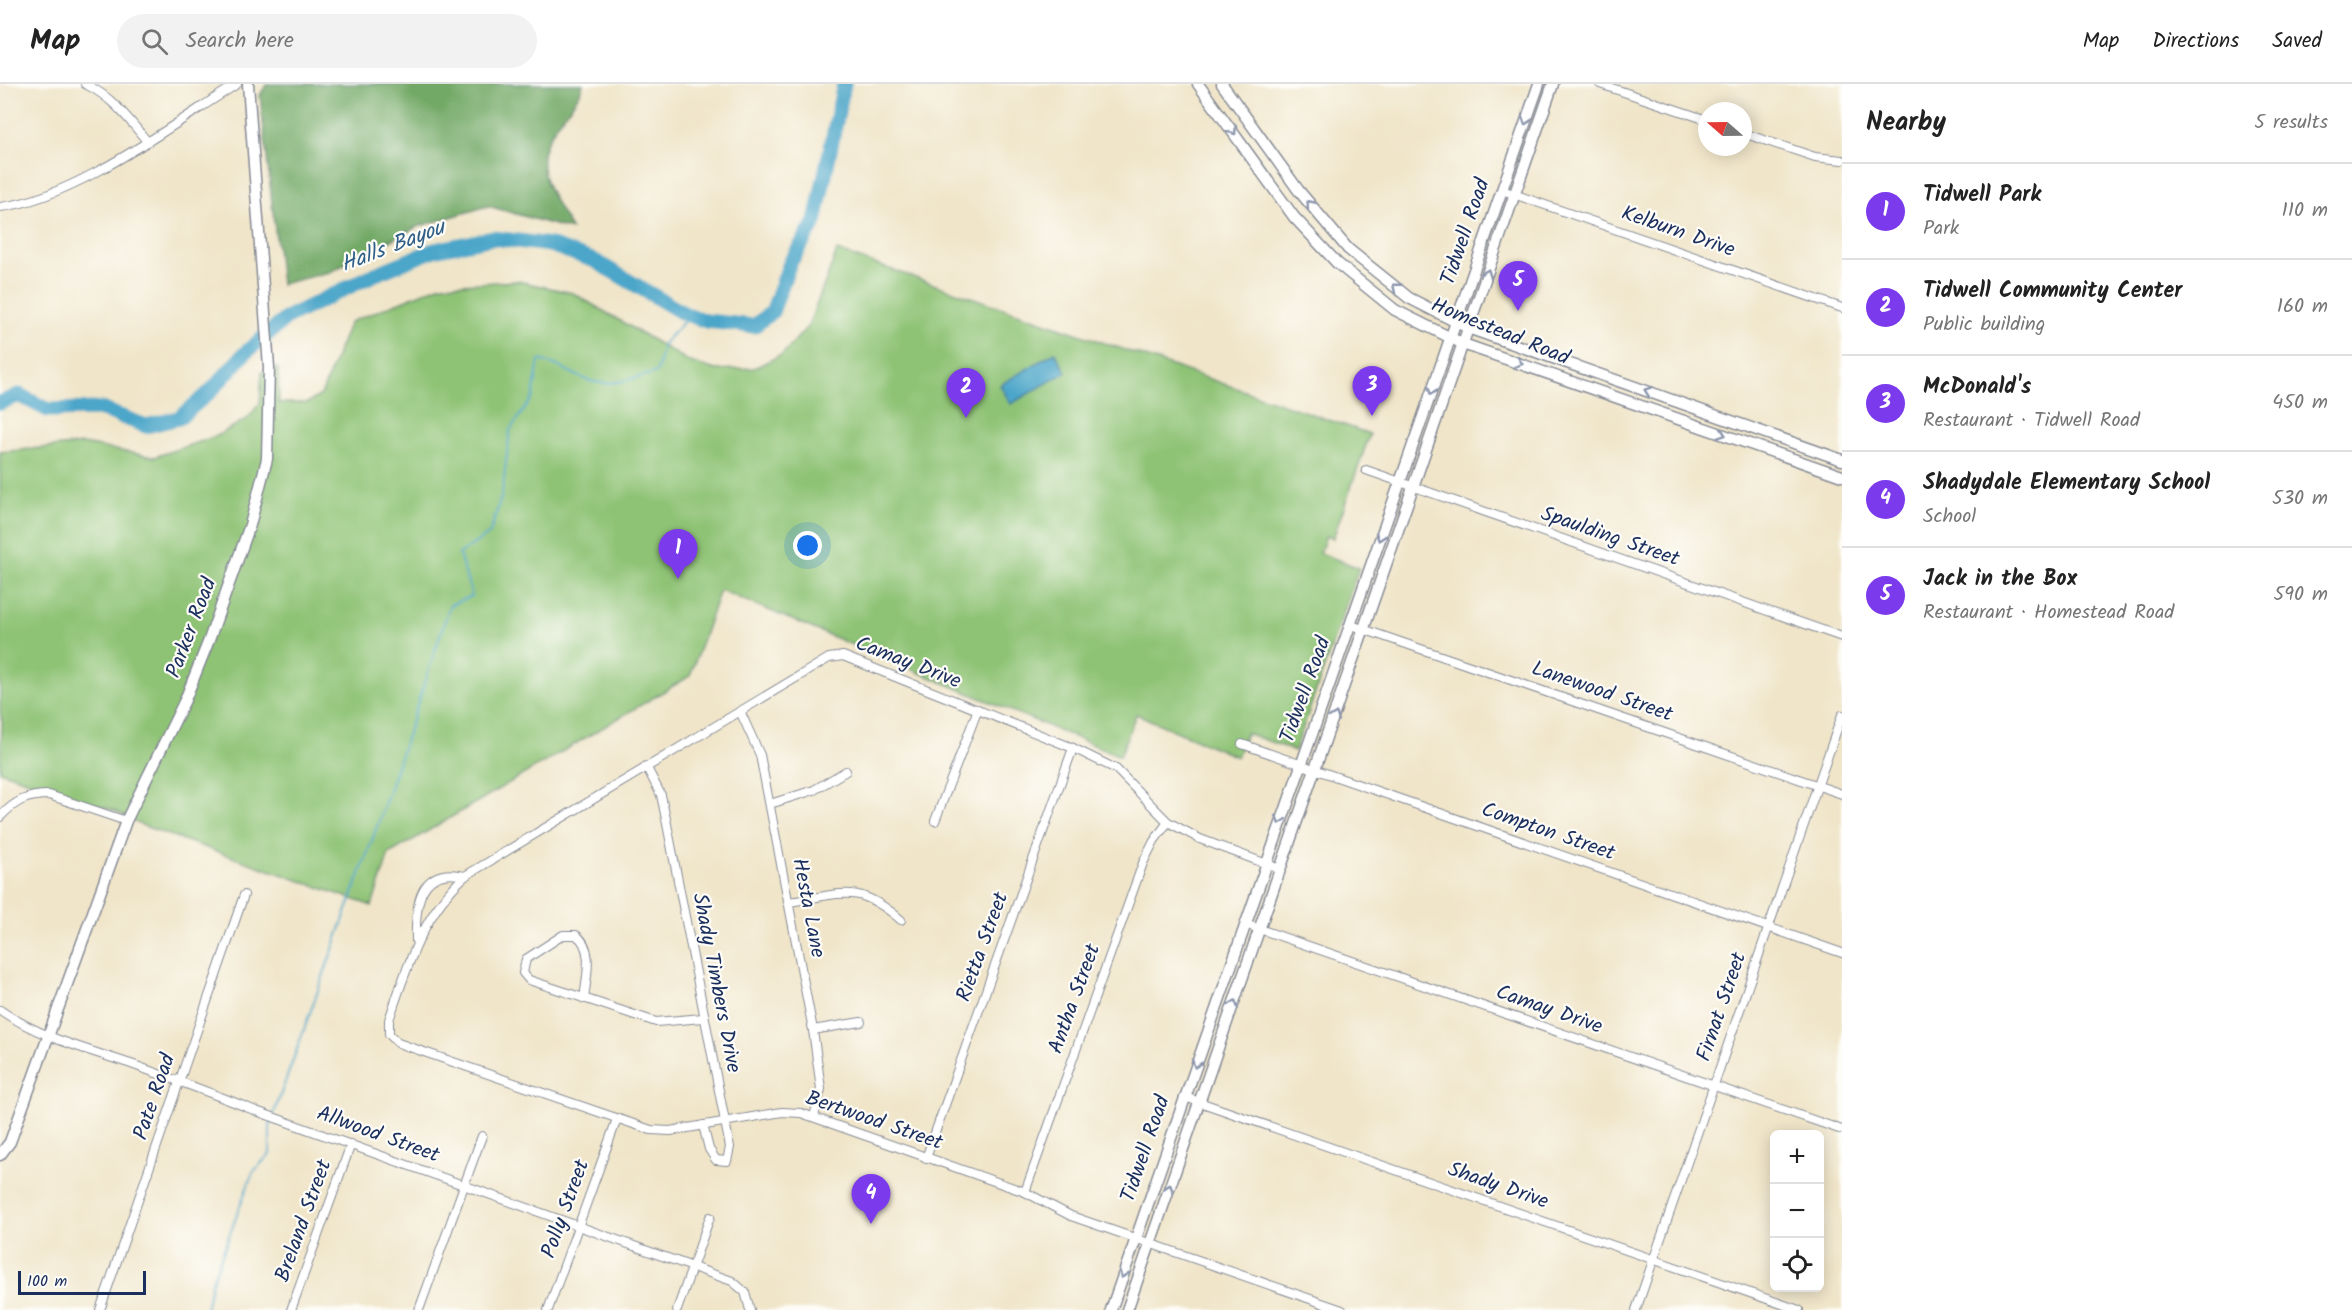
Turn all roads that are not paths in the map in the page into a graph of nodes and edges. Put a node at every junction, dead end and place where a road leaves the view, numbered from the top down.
1 (85, 84) edge
2 (237, 84) edge
3 (248, 84) edge
4 (1198, 84) edge
5 (1222, 84) edge
6 (1539, 84) edge
7 (1553, 84) edge
8 (1600, 84) edge
9 (1698, 117) edge
10 (1752, 136) edge
11 (146, 140) junction
12 (1268, 147) junction
13 (1253, 159) junction
14 (1842, 160) edge
15 (1502, 190) junction
16 (1516, 194) junction
17 (0, 207) edge
18 (1842, 308) edge
19 (1456, 322) junction
20 (1468, 328) junction
21 (1451, 338) junction
22 (1463, 344) junction
23 (1585, 369) junction
24 (1579, 384) junction
25 (1704, 411) junction
26 (1701, 427) junction
27 (1842, 460) edge
28 (1366, 470) dead end
29 (1842, 476) edge
30 (1399, 482) junction
31 (1413, 487) junction
32 (1351, 625) junction
33 (1365, 630) junction
34 (1842, 637) edge
35 (978, 709) junction
36 (740, 711) junction
37 (1842, 715) edge
38 (1242, 744) dead end
39 (1073, 748) junction
40 (1300, 765) junction
41 (646, 766) junction
42 (846, 771) dead end
43 (1315, 771) junction
44 (1817, 785) junction
45 (1842, 794) edge
46 (770, 804) junction
47 (0, 817) edge
48 (126, 821) junction
49 (935, 821) dead end
50 (1168, 822) junction
51 (1265, 863) junction
52 (1280, 869) junction
53 (465, 876) junction
54 (244, 895) dead end
55 (789, 902) junction
56 (902, 920) dead end
57 (1245, 924) junction
58 (1768, 927) junction
59 (1260, 930) junction
60 (417, 943) junction
61 (1842, 953) edge
62 (584, 999) junction
63 (0, 1010) edge
64 (703, 1018) junction
65 (861, 1022) dead end
66 (813, 1030) junction
67 (389, 1034) joint
68 (49, 1036) junction
69 (180, 1081) junction
70 (1714, 1085) junction
71 (1185, 1096) junction
72 (1199, 1101) junction
73 (814, 1117) junction
74 (617, 1119) junction
75 (724, 1121) junction
76 (703, 1125) junction
77 (1842, 1130) edge
78 (482, 1136) dead end
79 (351, 1144) junction
80 (0, 1155) edge
81 (926, 1158) junction
82 (0, 1164) edge
83 (464, 1185) junction
84 (1025, 1192) junction
85 (710, 1217) dead end
86 (579, 1226) junction
87 (1136, 1238) junction
88 (1149, 1243) junction
89 (1653, 1259) junction
90 (693, 1266) junction
91 (100, 1310) edge
92 (291, 1310) edge
93 (419, 1310) edge
94 (548, 1310) edge
95 (677, 1310) edge
96 (750, 1310) edge
97 (1111, 1310) edge
98 (1127, 1310) edge
99 (1342, 1310) edge
100 (1636, 1310) edge
101 (1799, 1310) edge

1 - 11 street
2 - 11 street
3 - 48 main road, Parker Road
4 -> 13 main road, Homestead Road
5 - 12 main road, Homestead Road
6 -> 15 main road, Tidwell Road
7 - 16 main road, Tidwell Road
8 - 9 street
10 - 14 street
11 - 17 street
12 - 13 main road
19 -> 12 main road, Homestead Road
13 - 21 main road, Homestead Road
15 - 16 street, Kelburn Drive
15 - 19 main road, Tidwell Road
16 - 18 street, Kelburn Drive
20 -> 16 main road, Tidwell Road
19 - 20 main road, Homestead Road
19 - 21 main road, Tidwell Road
20 - 22 main road, Tidwell Road
20 - 23 main road, Homestead Road
21 - 22 main road, Homestead Road
21 -> 30 main road, Tidwell Road
22 -> 24 main road, Homestead Road
22 - 31 main road, Tidwell Road
23 - 24 main road
25 -> 23 main road, Homestead Road
24 - 26 main road, Homestead Road
25 - 26 main road
25 - 27 main road, Homestead Road
26 -> 29 main road, Homestead Road
28 - 30 street, Spaulding Street
30 - 31 street, Spaulding Street
30 -> 32 main road, Tidwell Road
31 - 33 main road, Tidwell Road
31 - 34 street, Spaulding Street
32 - 33 street, Lanewood Street
32 - 40 main road, Tidwell Road
43 -> 33 main road, Tidwell Road
33 - 44 street, Lanewood Street
35 - 36 street, Camay Drive
35 - 39 street, Camay Drive
35 - 49 street
36 - 41 street, Camay Drive
36 - 46 street, Hesta Lane
37 - 44 street, Firnat Street
38 - 40 street, Compton Street
39 - 50 street, Camay Drive
39 - 81 street, Rietta Street
40 - 43 street, Compton Street
40 -> 51 main road, Tidwell Road
41 - 53 street, Camay Drive
41 - 64 street, Shady Timbers Drive
42 - 46 street
43 - 52 main road, Tidwell Road
43 - 58 street, Compton Street
44 - 45 street, Lanewood Street
44 - 58 street, Firnat Street
46 - 55 street, Hesta Lane
47 - 48 street
48 - 68 main road, Parker Road
50 - 51 street, Camay Drive
50 - 84 street, Antha Street
51 - 52 street, Camay Drive
51 - 57 main road, Tidwell Road
52 - 59 main road, Tidwell Road
53 - 60 street, Camay Drive
53 - 60 street, Camay Drive
54 - 69 street, Pate Road
55 - 56 street
55 - 66 street, Hesta Lane
57 - 59 street, Camay Drive
57 -> 71 main road, Tidwell Road
58 - 61 street, Compton Street
58 - 70 street, Firnat Street
59 - 70 street, Camay Drive
72 -> 59 main road, Tidwell Road
60 - 67 street, Camay Drive
62 - 62 street
62 - 64 street
63 - 68 street, Allwood Street
64 - 75 street, Shady Timbers Drive
65 - 66 street
66 - 73 street, Hesta Lane
67 - 74 street, Bertwood Street
68 - 69 street, Allwood Street
68 - 80 main road, Parker Road
69 - 79 street, Allwood Street
69 - 91 street, Pate Road
70 - 77 street, Camay Drive
70 - 89 street, Firnat Street
71 - 72 street, Shady Drive
71 - 87 main road, Tidwell Road
88 -> 72 main road, Tidwell Road
72 - 89 street, Shady Drive
73 - 75 street, Bertwood Street
73 - 81 street, Bertwood Street
74 - 76 street, Bertwood Street
74 - 86 street, Polly Street
75 - 76 street, Bertwood Street
75 - 76 street, Shady Timbers Drive
78 - 83 street
79 - 83 street, Allwood Street
79 - 92 street, Breland Street
80 - 82 street
81 - 84 street, Bertwood Street
83 - 86 street, Allwood Street
83 - 93 street
84 - 87 street, Bertwood Street
85 - 90 street
86 - 90 street, Allwood Street
86 - 94 street, Polly Street
87 - 88 street, Bertwood Street
87 -> 97 main road, Tidwell Road
88 - 98 main road, Tidwell Road
88 - 99 street, Bertwood Street
89 - 100 street, Firnat Street
89 - 101 street, Shady Drive
90 - 95 street
90 - 96 street, Allwood Street

